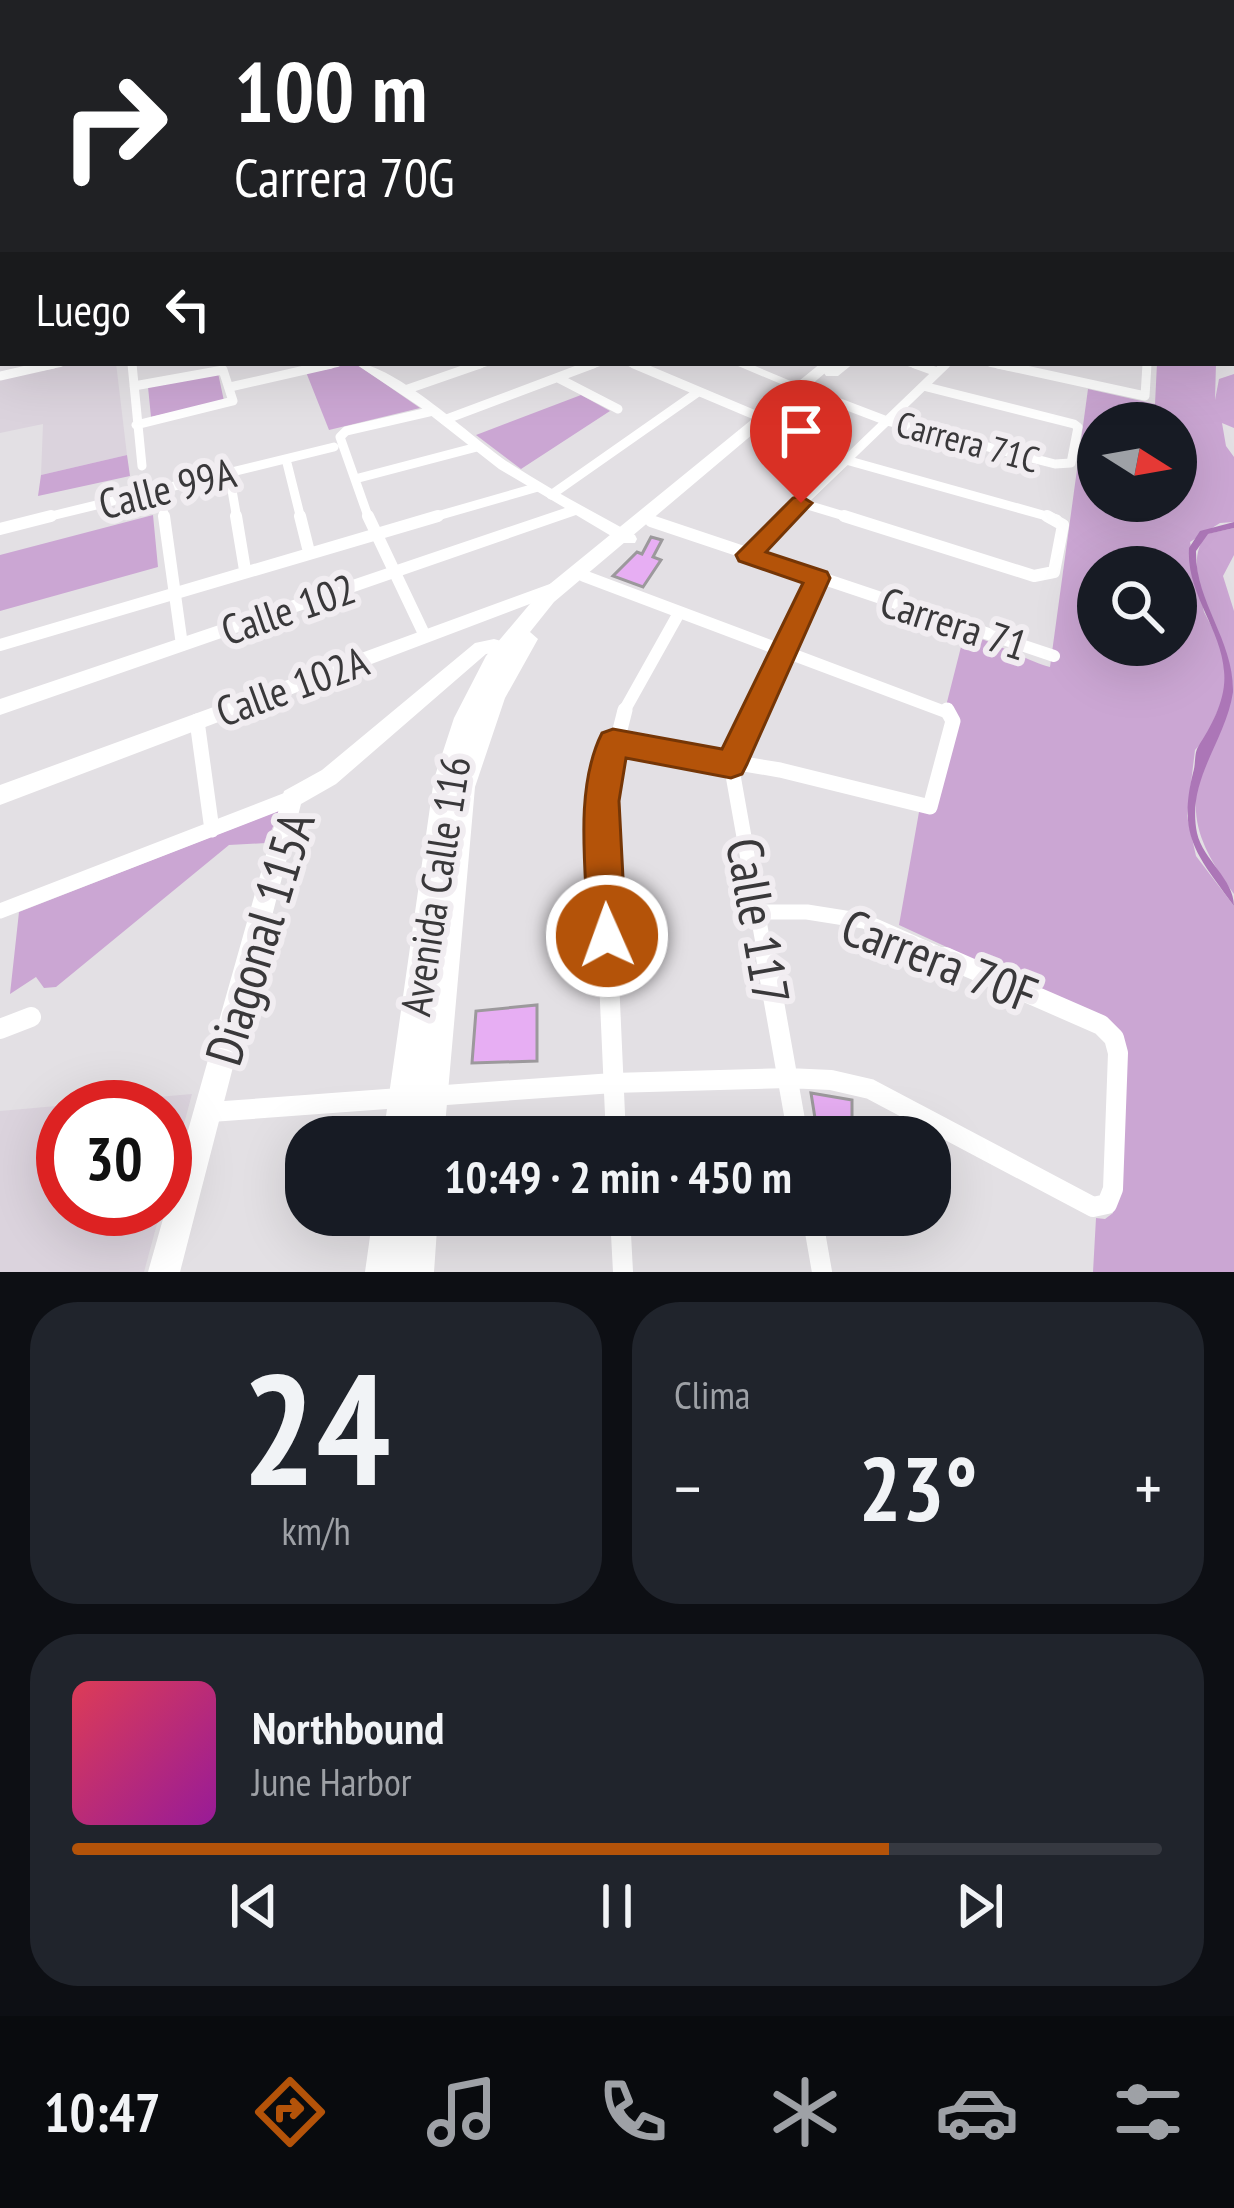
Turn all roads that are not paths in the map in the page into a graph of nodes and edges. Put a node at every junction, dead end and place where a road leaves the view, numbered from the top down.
1 (46, 366) edge
2 (132, 366) edge
3 (304, 366) edge
4 (322, 366) edge
5 (368, 366) edge
6 (475, 366) edge
7 (589, 366) edge
8 (639, 366) edge
9 (745, 366) edge
10 (837, 366) edge
11 (920, 366) edge
12 (944, 366) edge
13 (1005, 366) edge
14 (1147, 366) edge
15 (937, 372) junction
16 (0, 376) edge
17 (557, 378) junction
18 (230, 385) junction
19 (134, 386) junction
20 (923, 386) junction
21 (806, 389) junction
22 (405, 390) junction
23 (698, 392) junction
24 (618, 409) dead end
25 (439, 416) junction
26 (762, 418) junction
27 (887, 421) junction
28 (136, 425) junction
29 (334, 447) dead end
30 (477, 447) junction
31 (286, 459) junction
32 (846, 460) junction
33 (142, 466) dead end
34 (229, 473) junction
35 (355, 479) junction
36 (161, 489) junction
37 (544, 491) junction
38 (801, 503) junction
39 (575, 510) junction
40 (651, 521) junction
41 (0, 529) edge
42 (374, 533) junction
43 (624, 536) junction
44 (309, 552) junction
45 (748, 555) junction
46 (244, 570) junction
47 (392, 573) junction
48 (818, 578) junction
49 (573, 581) junction
50 (171, 592) junction
51 (679, 613) junction
52 (425, 636) junction
53 (0, 644) edge
54 (182, 645) junction
55 (510, 651) junction
56 (785, 651) junction
57 (1054, 656) dead end
58 (0, 707) edge
59 (197, 721) junction
60 (613, 742) junction
61 (731, 764) junction
62 (0, 795) edge
63 (292, 798) junction
64 (212, 830) junction
65 (0, 910) edge
66 (758, 912) junction
67 (31, 1017) dead end
68 (0, 1029) edge
69 (788, 1078) junction
70 (613, 1083) junction
71 (418, 1097) junction
72 (205, 1113) junction
73 (409, 1116) edge
74 (423, 1116) edge
75 (615, 1116) edge
76 (794, 1116) edge
77 (388, 1236) edge
78 (418, 1236) edge
79 (621, 1236) edge
80 (816, 1236) edge
81 (164, 1272) edge
82 (384, 1272) edge
83 (415, 1272) edge
84 (623, 1272) edge
85 (822, 1272) edge

1 - 16 street
2 - 19 street
3 - 18 street
4 - 18 street
5 - 22 street
6 - 22 street
7 - 17 street
8 - 23 street
9 - 21 street, Carrera 71C
10 - 21 main road, Avenida Calle 116
11 - 15 street
12 - 15 street
13 - 14 street
15 - 20 street
17 - 24 street
17 - 25 street
18 - 19 street
18 - 28 street
19 - 28 street
20 - 27 street
20 - 27 street, Carrera 71C
21 - 26 main road, Avenida Calle 116
21 - 27 street, Carrera 71C
21 - 40 main road, Avenida Calle 116
22 - 25 street
23 - 26 street
23 - 37 street
25 - 30 street
25 - 35 street
26 - 43 main road, Avenida Calle 116
27 - 32 street
28 - 33 street
29 - 31 street, Calle 99A
30 - 35 street
30 - 37 street
31 - 34 street, Calle 99A
31 - 44 street
32 - 38 street
32 - 38 street
34 - 36 street, Calle 99A
34 - 46 street
35 - 42 street
36 - 41 street, Calle 99A
36 - 50 street
37 - 39 street
37 - 42 street
38 - 45 street
39 - 43 street
39 - 47 street, Calle 102
40 - 43 main road, Avenida Calle 116
40 - 45 street, Carrera 71
42 - 44 street
42 - 47 street
43 - 49 main road, Avenida Calle 116
44 - 46 street
45 - 48 street, Carrera 71
46 - 50 street
47 - 52 street
47 - 54 street, Calle 102
48 - 56 street
48 - 57 street, Carrera 71
49 - 51 street
49 - 52 street, Calle 102A
49 - 55 main road, Avenida Calle 116
50 - 53 street
50 - 54 street
51 - 56 street
51 - 60 street
52 - 59 street, Calle 102A
54 - 58 street, Calle 102
55 - 63 street, Diagonal 115A
55 - 71 main road, Avenida Calle 116
56 - 61 street
56 - 61 street
59 - 62 street, Calle 102A
59 - 64 street
60 - 61 street
60 - 70 street
61 - 66 street, Calle 117
63 - 64 street
63 - 72 street, Diagonal 115A
64 - 65 street
66 - 69 street, Calle 117
66 - 69 street, Carrera 70F
67 - 68 street
69 - 70 street
69 - 76 street, Calle 117
70 - 71 street
70 - 75 street
71 - 72 street
71 - 73 main road, Avenida Calle 116
71 - 74 main road, Avenida Calle 116
72 - 81 street, Diagonal 115A
77 - 82 main road
78 - 83 main road
79 - 84 street
80 - 85 street

